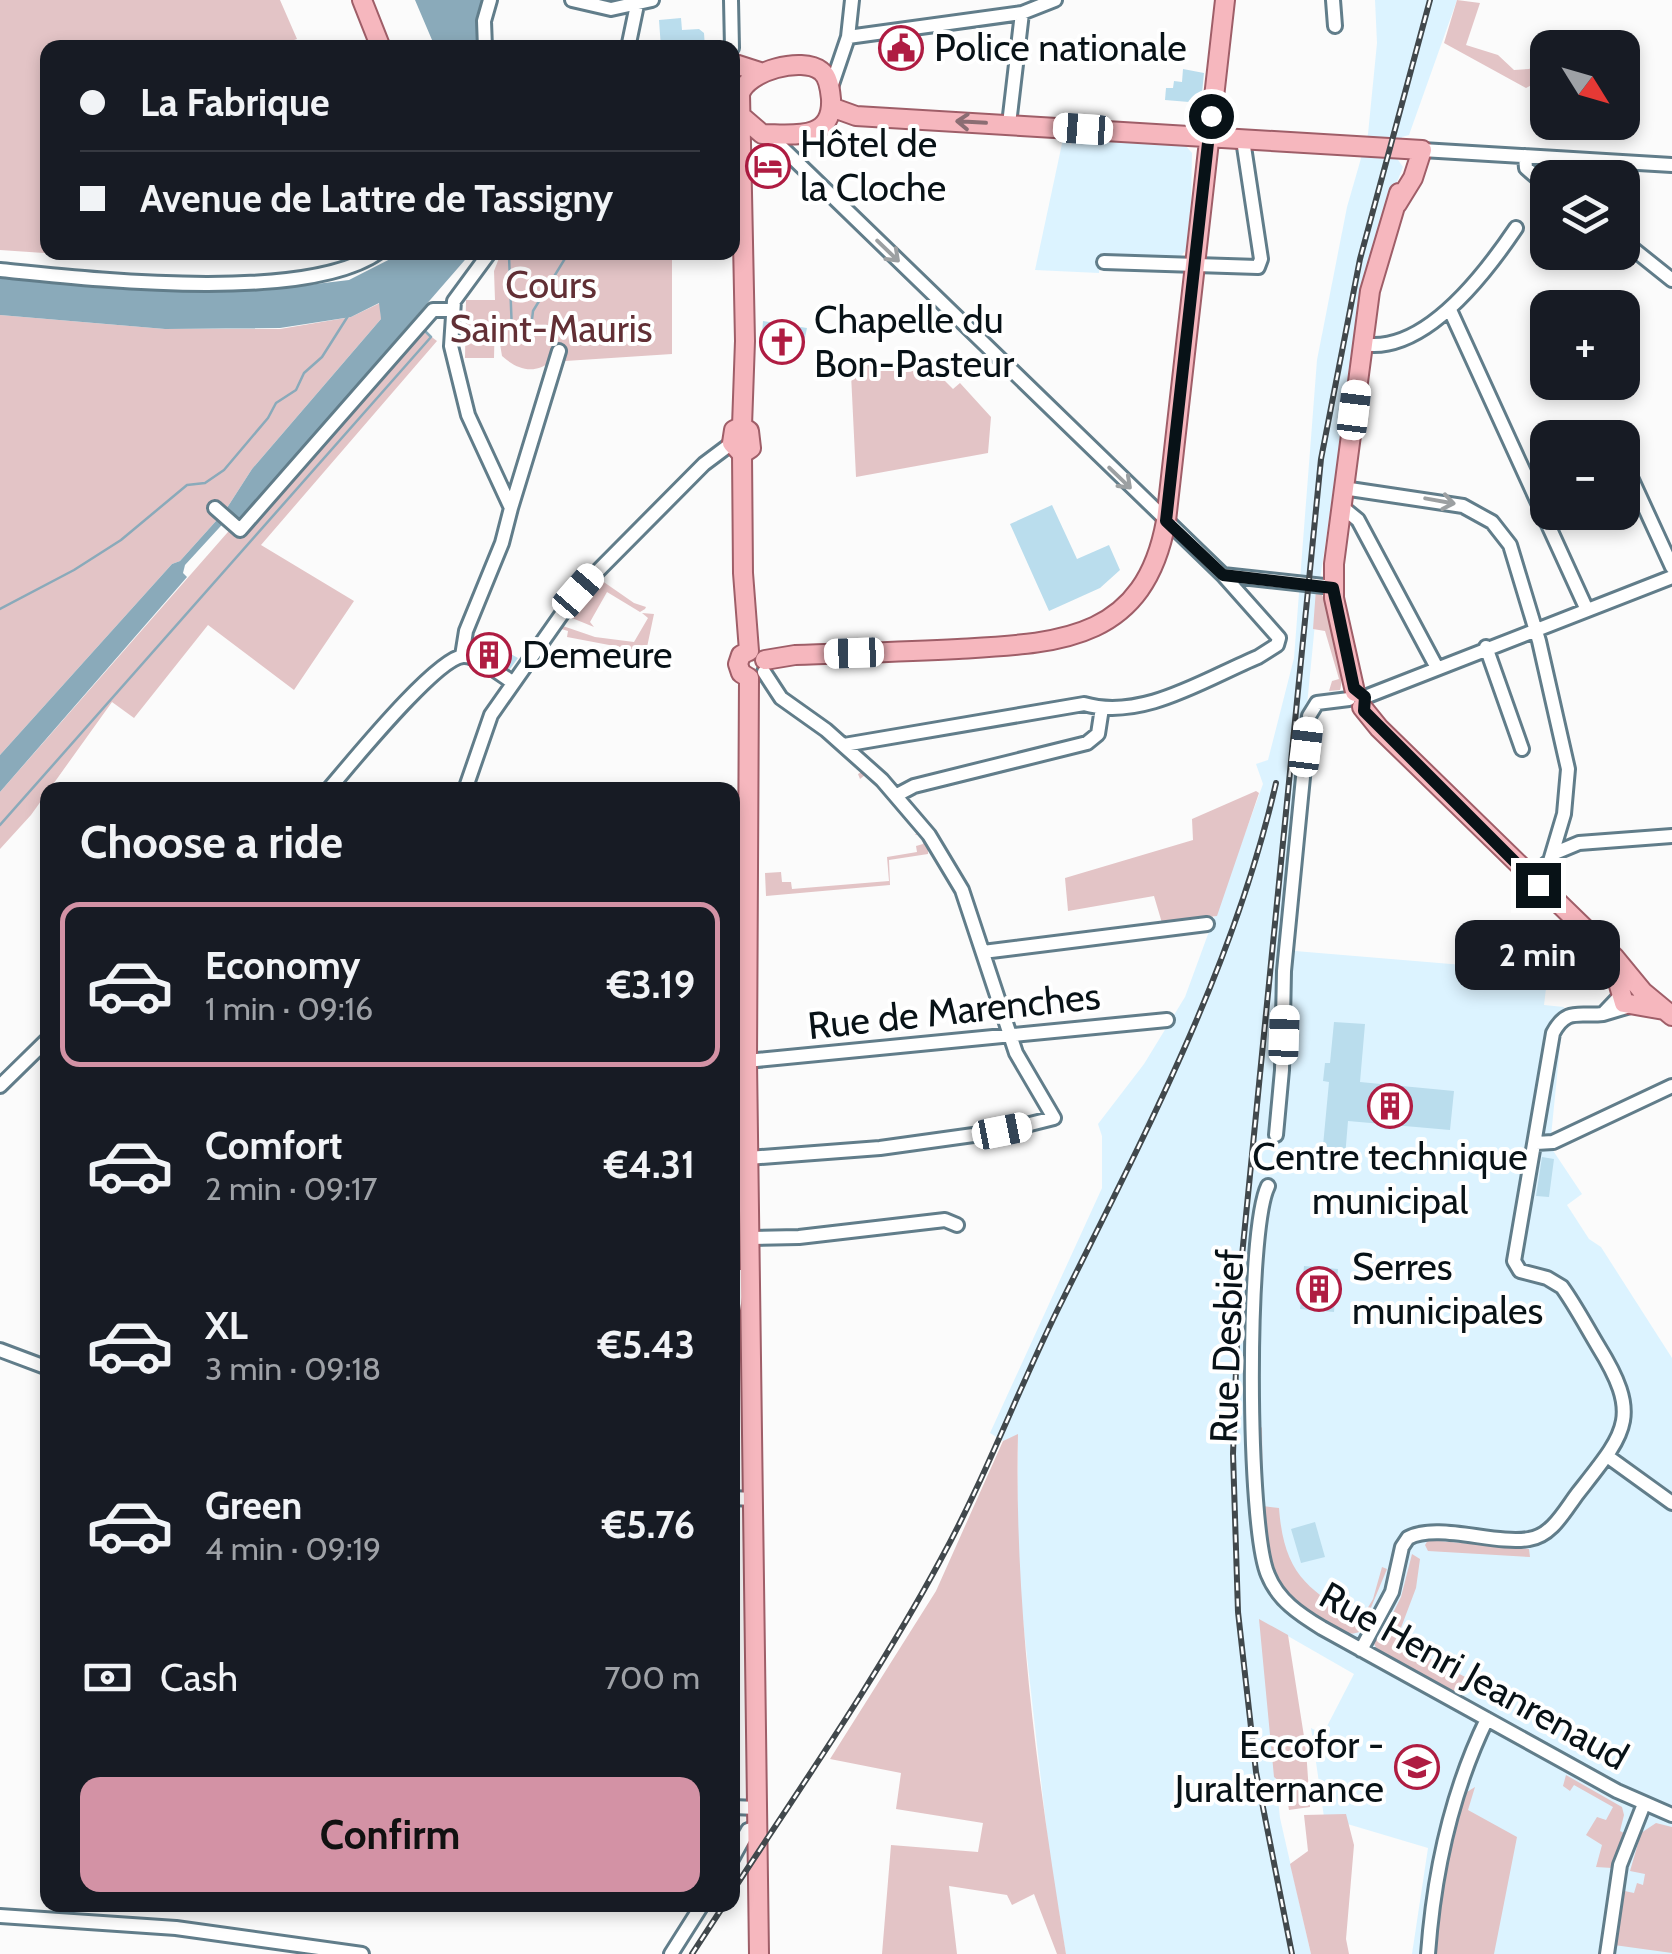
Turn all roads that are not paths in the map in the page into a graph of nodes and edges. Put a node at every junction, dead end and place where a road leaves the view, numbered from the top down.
1 (362, 0) edge
2 (490, 0) edge
3 (572, 0) edge
4 (731, 0) edge
5 (852, 0) edge
6 (1055, 0) edge
7 (1225, 0) edge
8 (1334, 0) edge
9 (642, 1) edge
10 (1022, 13) junction
11 (1335, 26) dead end
12 (848, 38) junction
13 (378, 40) edge
14 (485, 40) edge
15 (630, 40) edge
16 (732, 40) edge
17 (840, 61) junction
18 (740, 65) edge
19 (760, 72) junction
20 (822, 72) junction
21 (740, 85) edge
22 (831, 99) junction
23 (740, 115) edge
24 (1009, 124) junction
25 (765, 134) junction
26 (1208, 138) junction
27 (1242, 140) junction
28 (1417, 150) junction
29 (740, 151) edge
30 (1525, 156) junction
31 (1672, 164) edge
32 (1530, 172) edge
33 (740, 178) edge
34 (1516, 228) dead end
35 (1640, 254) edge
36 (366, 260) edge
37 (484, 260) edge
38 (0, 262) edge
39 (1104, 262) dead end
40 (1194, 267) junction
41 (0, 270) edge
42 (38, 274) junction
43 (1672, 280) edge
44 (452, 310) junction
45 (1450, 310) junction
46 (1362, 344) junction
47 (559, 351) dead end
48 (737, 449) junction
49 (1342, 497) junction
50 (1640, 497) edge
51 (215, 508) dead end
52 (511, 508) junction
53 (1166, 521) junction
54 (1672, 567) edge
55 (1223, 575) junction
56 (1672, 577) edge
57 (1333, 588) junction
58 (1587, 610) junction
59 (1535, 628) junction
60 (1486, 648) junction
61 (462, 656) junction
62 (757, 666) junction
63 (1436, 666) junction
64 (512, 682) junction
65 (1358, 699) junction
66 (1102, 708) junction
67 (844, 745) junction
68 (1522, 749) dead end
69 (335, 782) edge
70 (468, 782) edge
71 (896, 795) junction
72 (1672, 836) edge
73 (1552, 857) junction
74 (1534, 881) junction
75 (1208, 924) dead end
76 (983, 952) junction
77 (740, 968) edge
78 (1632, 996) junction
79 (1669, 1009) edge
80 (1167, 1020) dead end
81 (1009, 1036) junction
82 (40, 1047) edge
83 (747, 1061) junction
84 (0, 1086) edge
85 (1672, 1086) edge
86 (1276, 1136) dead end
87 (1536, 1144) junction
88 (748, 1158) junction
89 (1268, 1186) dead end
90 (957, 1224) dead end
91 (749, 1238) junction
92 (741, 1276) edge
93 (0, 1350) edge
94 (40, 1365) edge
95 (1608, 1456) junction
96 (740, 1498) edge
97 (753, 1498) junction
98 (1672, 1504) edge
99 (1255, 1508) joint
100 (1361, 1650) junction
101 (1487, 1719) junction
102 (1644, 1804) junction
103 (740, 1807) edge
104 (756, 1808) junction
105 (1672, 1815) edge
106 (758, 1827) junction
107 (740, 1844) edge
108 (698, 1912) edge
109 (0, 1916) edge
110 (362, 1954) edge
111 (671, 1954) edge
112 (759, 1954) edge
113 (1428, 1954) edge
114 (1606, 1954) edge

1 - 13 main road
2 - 14 street
3 - 9 street
4 - 16 street
5 - 12 street
6 - 10 street
7 - 26 main road
8 - 11 street
9 - 15 street
10 - 12 street
10 - 24 street
12 - 17 street
17 - 20 street
17 - 22 street
18 - 19 main road
19 - 20 main road
19 - 21 main road
20 - 22 main road
24 -> 22 main road
22 - 25 main road
23 - 25 main road
24 - 26 main road
25 - 29 main road
25 -> 53 street
26 - 27 main road
26 - 40 main road
27 - 28 main road
27 - 40 street
28 - 30 street
28 - 46 main road
30 - 31 street
30 - 32 street
33 - 48 main road
34 - 45 street
35 - 43 street
36 - 42 street
37 - 44 street
38 - 42 street
39 - 40 street
40 - 53 main road
41 - 42 street
44 - 51 street
44 - 52 street
45 - 46 street
45 - 58 street
46 - 49 main road
47 - 52 street
48 - 62 main road
48 - 64 street
49 - 57 main road
49 -> 59 street
49 - 63 street
50 - 54 street
52 - 61 street
53 - 55 street
53 - 62 main road
55 - 57 street
55 - 66 street
56 - 58 street
57 - 65 main road
58 - 59 street
59 - 60 street
59 - 73 street
60 - 63 street
60 - 68 street
61 - 64 street
61 - 69 street
62 - 67 street
62 - 77 main road
63 - 65 street
64 - 70 street
65 - 74 main road
65 - 86 street
66 - 67 street
66 - 71 street
67 - 71 street
71 - 76 street
72 - 73 street
73 - 74 street
74 - 78 main road
75 - 76 street
76 - 81 street
77 - 83 main road
78 - 79 main road
78 - 87 street
80 - 81 street, Rue de Marenches
81 - 83 street, Rue de Marenches
81 - 88 street
82 - 84 street
83 - 88 main road
85 - 87 street
87 - 95 street
88 - 91 main road
89 - 99 street, Rue Desbief
90 - 91 street
91 - 92 main road
92 - 97 main road
93 - 94 street
95 - 98 street
95 - 100 street
96 - 97 street
97 - 104 main road
99 - 100 street, Rue Henri Jeanrenaud
100 - 101 street, Rue Henri Jeanrenaud
101 - 102 street, Rue Henri Jeanrenaud
101 - 113 street
102 - 105 street, Rue Henri Jeanrenaud
102 - 114 street
103 - 104 street
104 - 106 main road
106 - 107 street
106 - 112 main road
108 - 111 street
109 - 110 street

